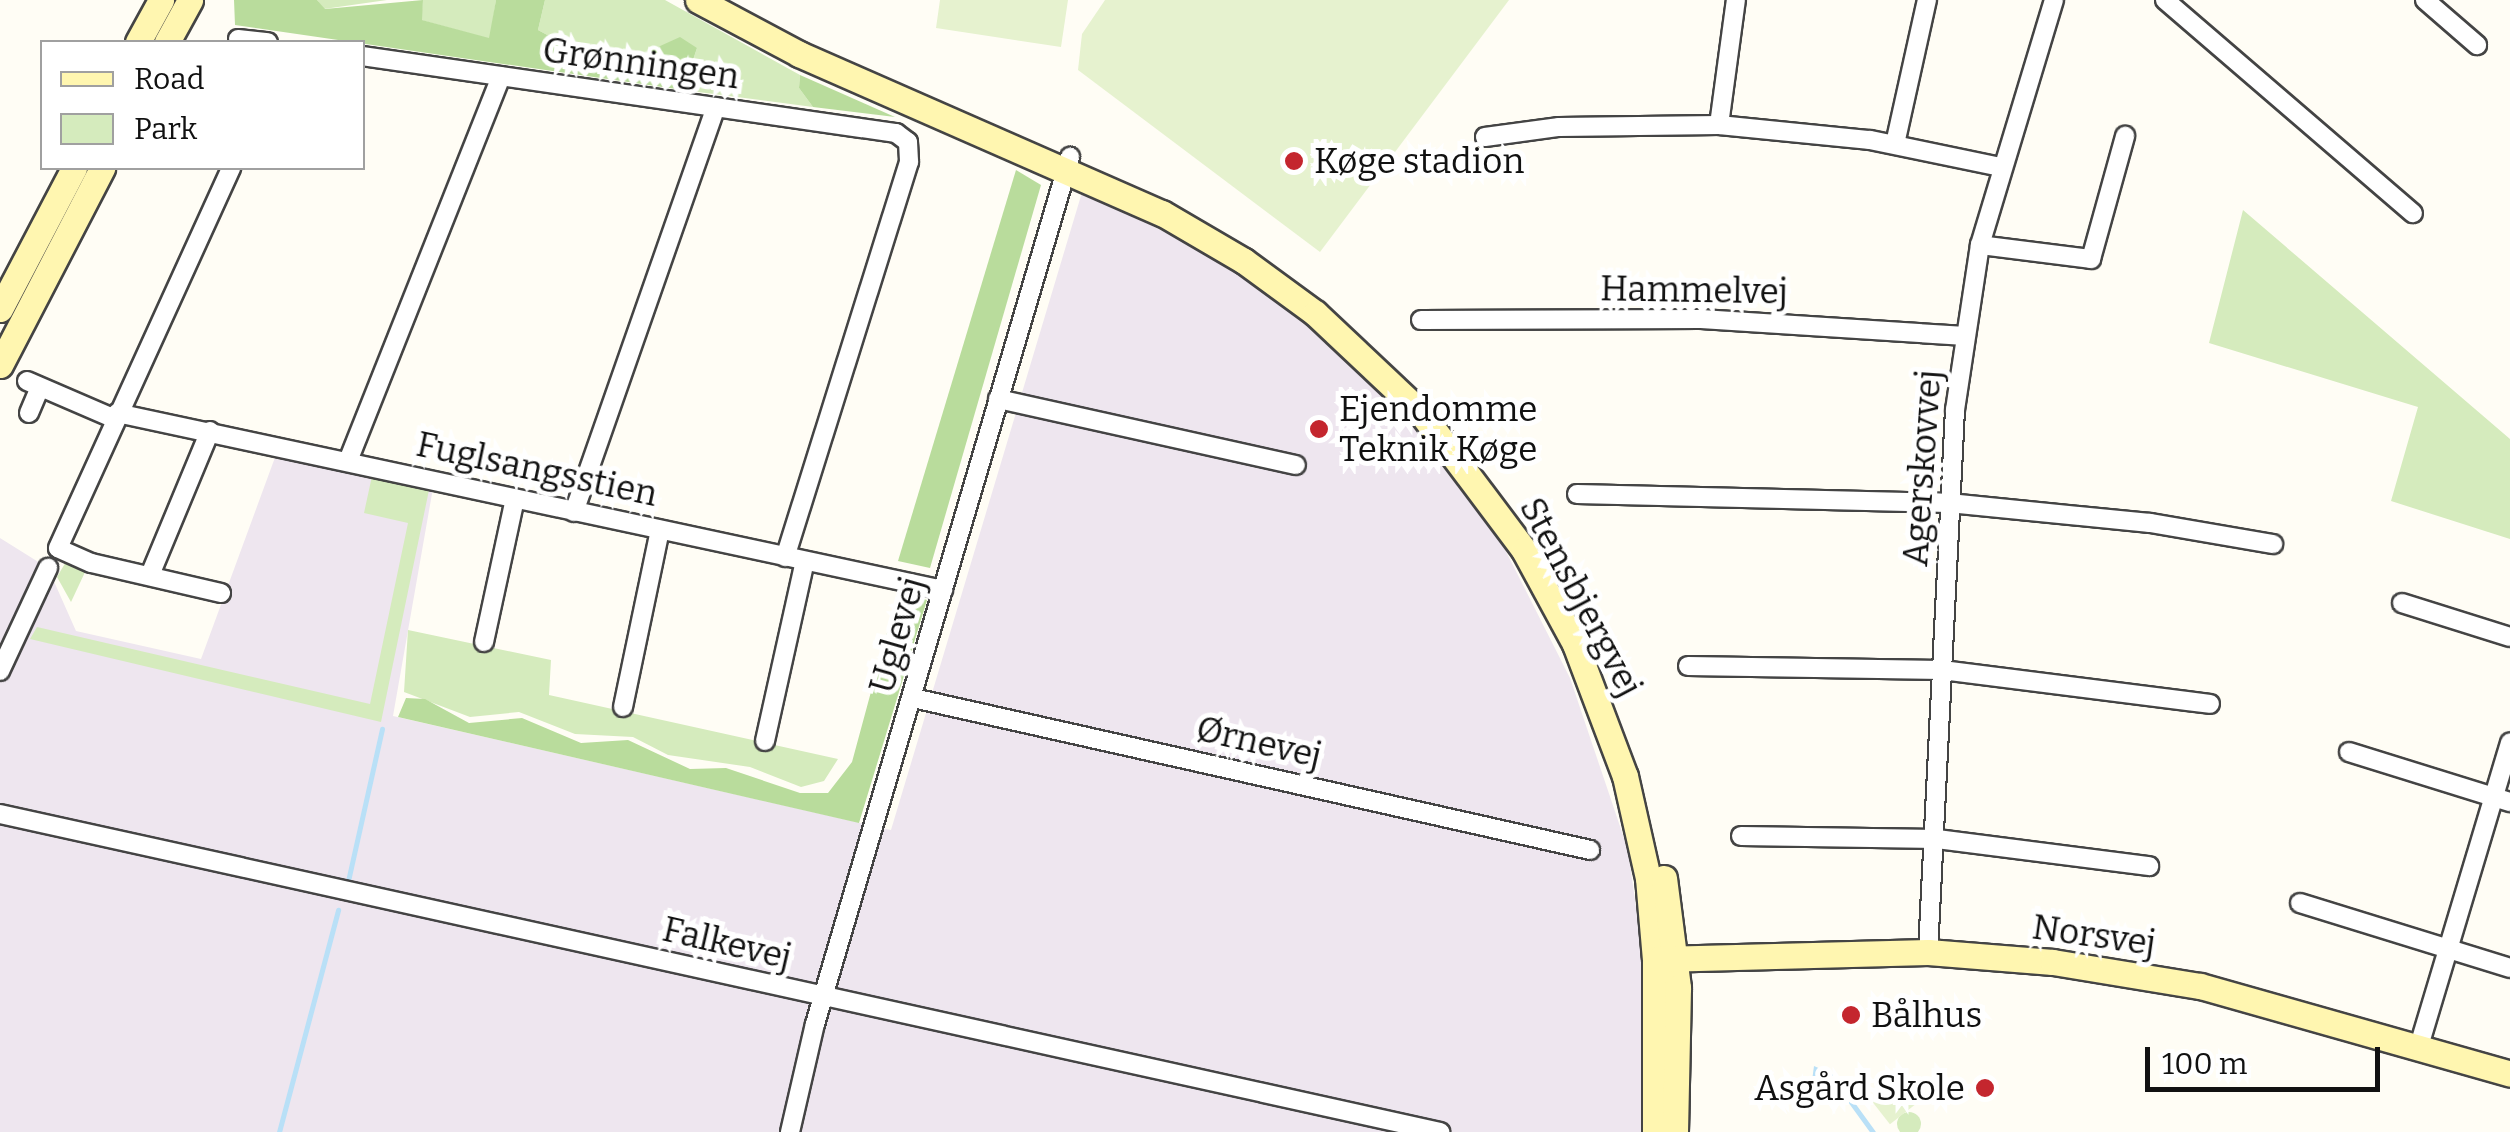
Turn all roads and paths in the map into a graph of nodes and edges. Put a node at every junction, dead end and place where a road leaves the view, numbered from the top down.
1 (160, 0) edge
2 (190, 0) edge
3 (698, 0) edge
4 (727, 0) edge
5 (1736, 0) edge
6 (1927, 0) edge
7 (2054, 0) edge
8 (2165, 0) edge
9 (2426, 0) edge
10 (238, 39) dead end
11 (139, 40) edge
12 (168, 40) edge
13 (248, 40) edge
14 (2477, 45) dead end
15 (365, 56) edge
16 (501, 76) junction
17 (716, 107) junction
18 (1719, 125) junction
19 (2125, 136) dead end
20 (1485, 137) dead end
21 (1895, 144) junction
22 (1067, 163) junction
23 (2000, 167) junction
24 (73, 170) edge
25 (101, 170) edge
26 (230, 170) edge
27 (2413, 213) dead end
28 (1980, 245) junction
29 (0, 310) edge
30 (1420, 320) dead end
31 (1965, 336) junction
32 (0, 365) edge
33 (998, 399) junction
34 (29, 413) dead end
35 (115, 415) junction
36 (210, 431) junction
37 (348, 461) junction
38 (1296, 465) dead end
39 (1577, 494) dead end
40 (516, 499) junction
41 (1948, 503) junction
42 (574, 512) junction
43 (660, 530) junction
44 (2273, 544) dead end
45 (785, 557) junction
46 (805, 561) junction
47 (48, 568) dead end
48 (150, 576) junction
49 (943, 590) junction
50 (221, 592) dead end
51 (2402, 604) dead end
52 (2510, 637) edge
53 (484, 642) dead end
54 (1688, 666) dead end
55 (1942, 670) junction
56 (0, 671) edge
57 (912, 698) junction
58 (2210, 704) dead end
59 (622, 707) dead end
60 (765, 742) dead end
61 (2510, 742) edge
62 (2349, 752) dead end
63 (2501, 799) edge
64 (0, 814) edge
65 (1741, 836) dead end
66 (1937, 840) junction
67 (1590, 850) dead end
68 (2149, 866) dead end
69 (2300, 903) dead end
70 (2447, 948) junction
71 (1928, 952) junction
72 (1666, 959) junction
73 (2510, 968) edge
74 (824, 998) junction
75 (2418, 1046) junction
76 (2510, 1074) edge
77 (790, 1132) edge
78 (1440, 1132) edge
79 (1655, 1132) edge
80 (1675, 1132) edge

1 - 11 street
2 - 12 street
3 - 22 street, Stensbjergvej
4 - 22 street, Stensbjergvej
5 - 18 street
6 - 21 street
7 - 23 street, Agerskovvej
8 - 27 street
9 - 14 street
10 - 13 street
15 - 16 street, Grønningen
16 - 17 street, Grønningen
16 - 37 street
17 - 42 street
17 - 45 street, Grønningen
18 - 20 street
18 - 21 street
19 - 28 street
21 - 23 street
22 - 33 street, Uglevej
22 - 72 street, Stensbjergvej
23 - 28 street, Agerskovvej
24 - 29 street
25 - 32 street
26 - 35 street
28 - 31 street, Agerskovvej
30 - 31 street, Hammelvej
31 - 41 street, Agerskovvej
33 - 38 street
33 - 49 street, Uglevej
34 - 35 street, Fuglsangsstien
35 - 36 street, Fuglsangsstien
35 - 48 street
36 - 37 street, Fuglsangsstien
36 - 48 street
37 - 40 street, Fuglsangsstien
39 - 41 street
40 - 42 street, Fuglsangsstien
40 - 53 street
41 - 44 street
41 - 55 street, Agerskovvej
42 - 43 street, Fuglsangsstien
43 - 45 street, Fuglsangsstien
43 - 59 street
45 - 46 street, Fuglsangsstien
46 - 49 street, Fuglsangsstien
46 - 60 street
47 - 56 street
48 - 50 street
49 - 57 street, Uglevej
51 - 52 street
54 - 55 street
55 - 58 street
55 - 66 street, Agerskovvej
57 - 67 street, Ørnevej
57 - 74 street, Uglevej
61 - 63 street
62 - 63 street
63 - 70 street
64 - 74 street, Falkevej
65 - 66 street
66 - 68 street
66 - 71 street, Agerskovvej
69 - 70 street
70 - 73 street
70 - 75 street
71 - 72 street, Norsvej
71 - 75 street, Norsvej
72 - 79 street, Stensbjergvej
72 - 80 street, Stensbjergvej
74 - 77 street, Uglevej
74 - 78 street, Falkevej
75 - 76 street, Norsvej

